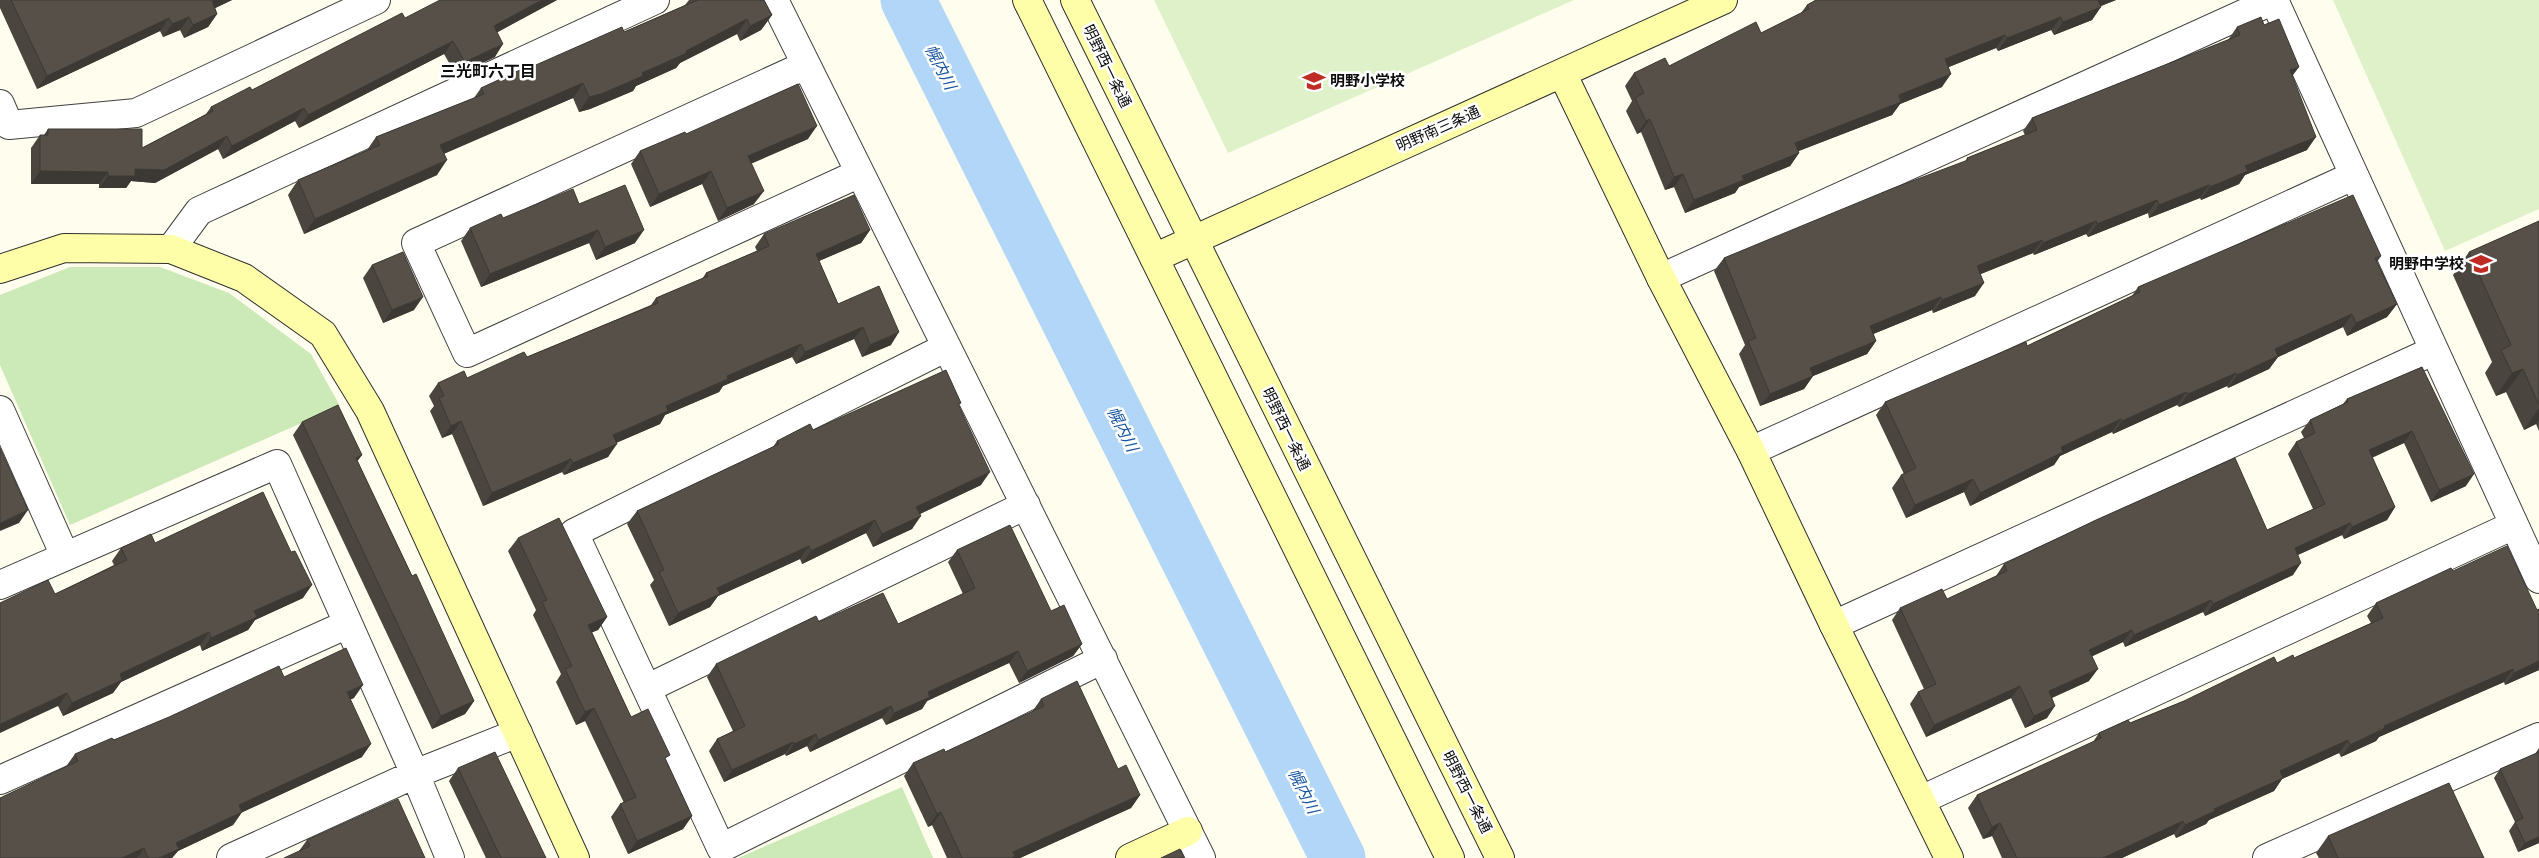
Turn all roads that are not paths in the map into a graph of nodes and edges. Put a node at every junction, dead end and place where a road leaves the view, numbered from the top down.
1 (376, 0) edge
2 (655, 0) edge
3 (774, 0) edge
4 (1027, 0) edge
5 (1075, 0) edge
6 (1723, 0) edge
7 (2274, 0) edge
8 (806, 65) junction
9 (1562, 73) junction
10 (0, 104) edge
11 (860, 173) junction
12 (2353, 176) junction
13 (1192, 241) junction
14 (171, 249) junction
15 (1154, 258) junction
16 (0, 269) edge
17 (1661, 278) junction
18 (945, 348) junction
19 (2433, 351) junction
20 (0, 410) edge
21 (1751, 451) junction
22 (1026, 505) junction
23 (2514, 525) junction
24 (65, 556) junction
25 (2539, 579) edge
26 (0, 585) edge
27 (348, 624) junction
28 (1834, 625) junction
29 (1103, 659) junction
30 (648, 688) junction
31 (518, 733) junction
32 (2539, 737) edge
33 (415, 774) junction
34 (0, 780) edge
35 (1921, 800) junction
36 (1188, 831) junction
37 (232, 858) edge
38 (450, 858) edge
39 (574, 858) edge
40 (1130, 858) edge
41 (1201, 858) edge
42 (1450, 858) edge
43 (1500, 858) edge
44 (1949, 858) edge
45 (2267, 858) edge

1 - 10 street
2 - 14 street
3 - 8 street
4 - 15 street
5 - 13 street, 明野西一条通
6 - 9 street, 明野南三条通
7 - 12 street
7 - 17 street
8 - 11 street
8 - 11 street
9 - 13 street, 明野南三条通
9 - 17 street
11 - 18 street
12 - 19 street
12 - 21 street
13 - 15 street, 明野南三条通
13 - 43 street, 明野西一条通
14 - 16 street
14 - 31 street
15 - 42 street
17 - 21 street
18 - 22 street
18 - 30 street
19 - 23 street
19 - 28 street
20 - 24 street
21 - 28 street
22 - 29 street
22 - 30 street
23 - 25 street
23 - 35 street
24 - 26 street
24 - 27 street
27 - 33 street
27 - 34 street
28 - 35 street
29 - 30 street
29 - 36 street
31 - 33 street
31 - 39 street
32 - 45 street
33 - 37 street
33 - 38 street
35 - 44 street
36 - 40 street
36 - 41 street

